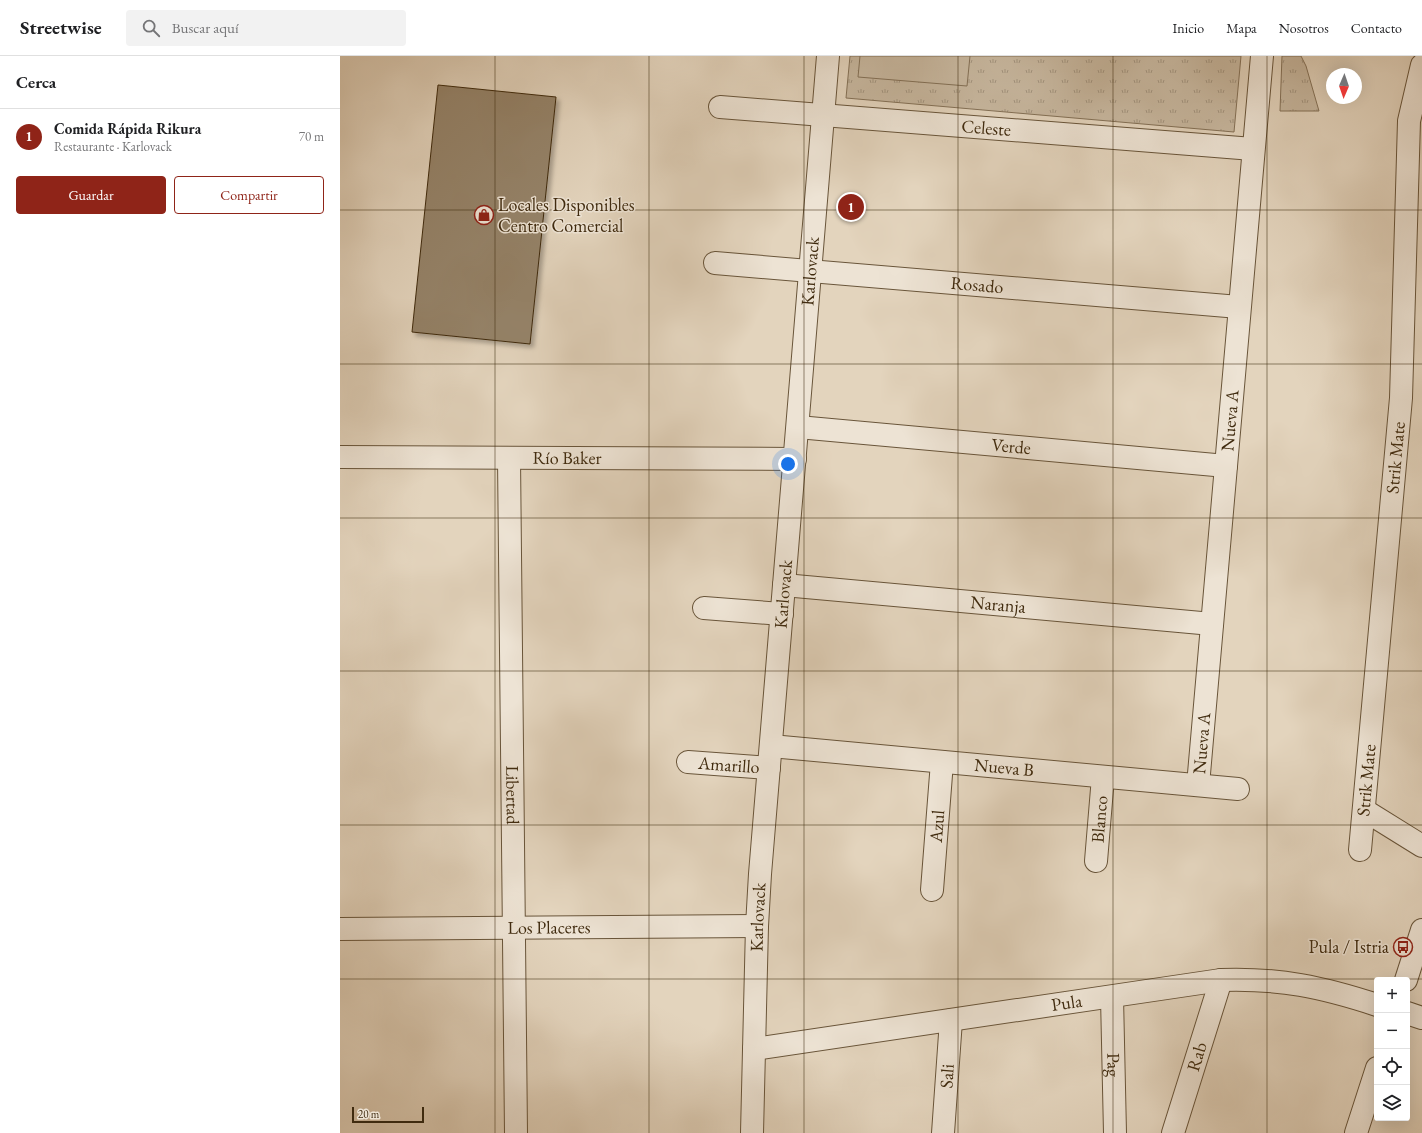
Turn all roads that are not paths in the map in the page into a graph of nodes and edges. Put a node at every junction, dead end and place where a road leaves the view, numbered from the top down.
1 (828, 56) edge
2 (1262, 56) edge
3 (1422, 66) edge
4 (720, 107) dead end
5 (824, 115) junction
6 (1253, 149) junction
7 (1414, 219) edge
8 (715, 263) dead end
9 (811, 271) junction
10 (1239, 307) junction
11 (798, 427) junction
12 (340, 457) edge
13 (509, 458) junction
14 (795, 459) junction
15 (1226, 466) junction
16 (784, 585) junction
17 (704, 608) dead end
18 (782, 614) junction
19 (1212, 624) junction
20 (771, 746) junction
21 (688, 762) dead end
22 (942, 762) junction
23 (769, 768) junction
24 (1103, 777) junction
25 (1198, 785) junction
26 (1238, 789) dead end
27 (1364, 810) junction
28 (1422, 846) edge
29 (1360, 850) dead end
30 (1096, 861) dead end
31 (932, 890) dead end
32 (757, 926) junction
33 (514, 927) junction
34 (340, 929) edge
35 (1422, 930) edge
36 (1407, 977) edge
37 (1221, 980) junction
38 (1112, 996) junction
39 (1374, 1004) edge
40 (1410, 1014) edge
41 (1422, 1018) edge
42 (951, 1020) junction
43 (754, 1049) junction
44 (1374, 1077) edge
45 (516, 1133) edge
46 (752, 1133) edge
47 (943, 1133) edge
48 (1115, 1133) edge
49 (1173, 1133) edge
50 (1356, 1133) edge

1 - 5 street, Karlovack
2 - 6 street, Nueva A
3 - 7 street, Strik Mate
4 - 5 street, Celeste
5 - 6 street, Celeste
5 - 9 street, Karlovack
6 - 10 street, Nueva A
7 - 27 street, Strik Mate
8 - 9 street, Rosado
9 - 10 street, Rosado
9 - 11 street, Karlovack
10 - 15 street, Nueva A
11 - 14 street, Karlovack
11 - 15 street, Verde
12 - 13 street, Río Baker
13 - 14 street, Río Baker
13 - 33 street, Libertad
14 - 16 street, Karlovack
15 - 19 street, Nueva A
16 - 18 street, Karlovack
16 - 19 street, Naranja
17 - 18 street
18 - 20 street, Karlovack
19 - 25 street, Nueva A
20 - 22 street, Nueva B
20 - 23 street, Karlovack
21 - 23 street, Amarillo
22 - 24 street, Nueva B
22 - 31 street, Azul
23 - 32 street, Karlovack
24 - 25 street, Nueva B
24 - 30 street, Blanco
25 - 26 street, Nueva B
27 - 28 street
27 - 29 street, Strik Mate
32 - 33 street, Los Placeres
32 - 43 street, Karlovack
33 - 34 street, Los Placeres
33 - 45 street, Libertad
35 - 36 street
37 - 38 street, Pula
37 - 39 street, Pula
37 - 49 street, Rab
38 - 42 street, Pula
38 - 48 street, Pag
40 - 41 street
42 - 43 street, Pula
42 - 47 street, Sali
43 - 46 street, Karlovack
44 - 50 street

